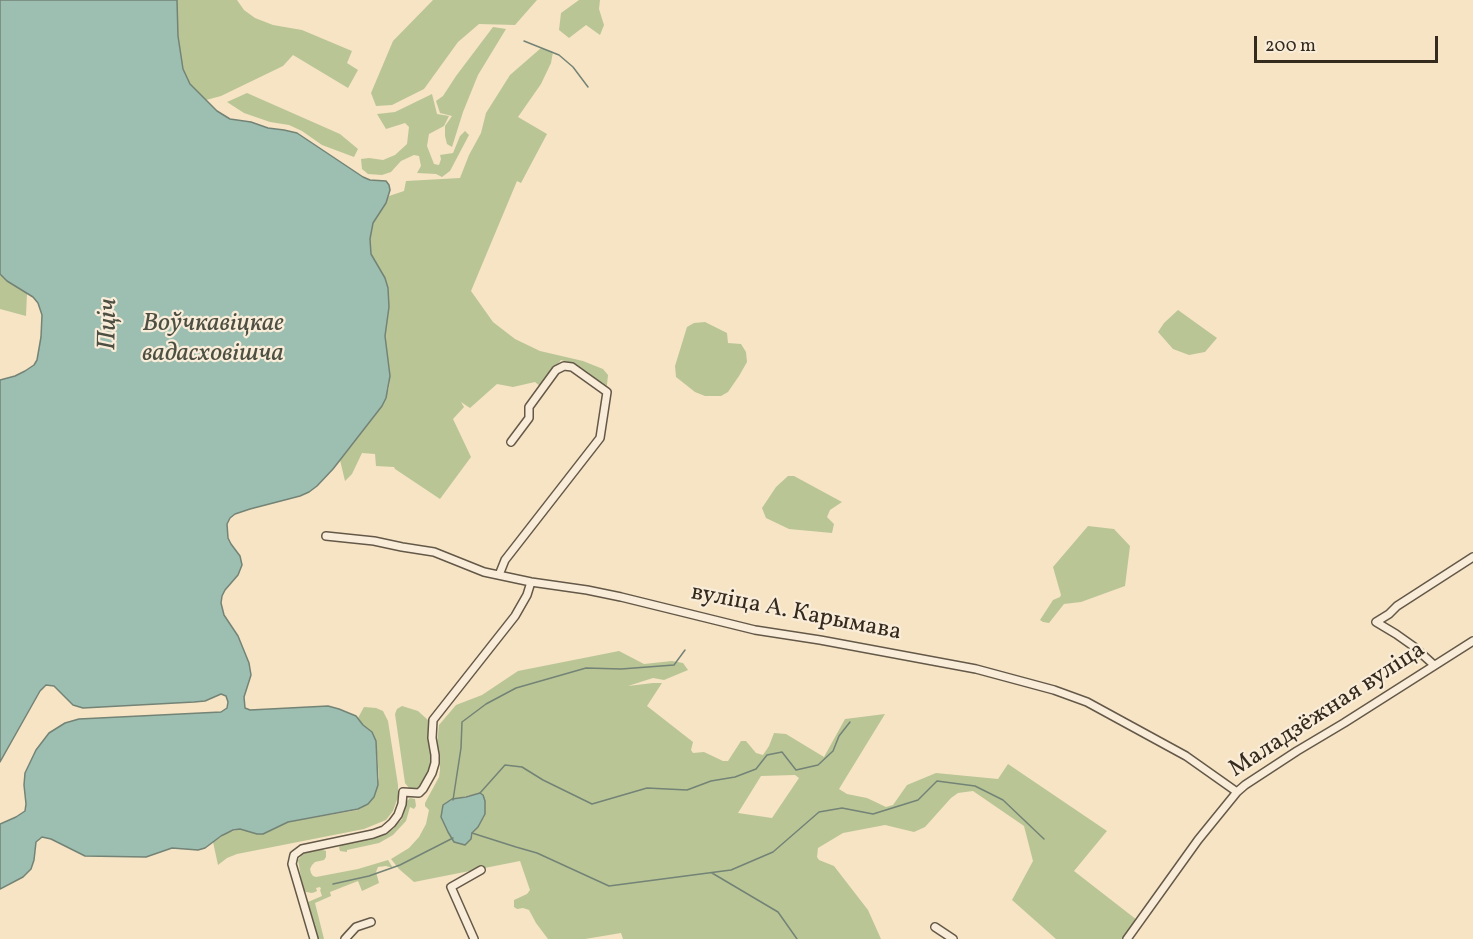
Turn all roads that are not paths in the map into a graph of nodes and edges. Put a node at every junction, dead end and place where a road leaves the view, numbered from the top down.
1 (511, 442) dead end
2 (326, 536) dead end
3 (1473, 557) edge
4 (499, 575) junction
5 (531, 582) junction
6 (1473, 640) edge
7 (1434, 665) junction
8 (1237, 792) junction
9 (481, 870) dead end
10 (371, 922) dead end
11 (935, 927) dead end
12 (314, 939) edge
13 (345, 939) edge
14 (474, 939) edge
15 (953, 939) edge
16 (1127, 939) edge

1 - 4 street
2 - 4 street, вуліца А. Карымава
3 - 7 street
4 - 5 street, вуліца А. Карымава
5 - 8 street, вуліца А. Карымава
5 - 12 street
6 - 7 street, Маладзёжная вуліца
7 - 8 street, Маладзёжная вуліца
8 - 16 street, Маладзёжная вуліца
9 - 14 street
10 - 13 street
11 - 15 street

